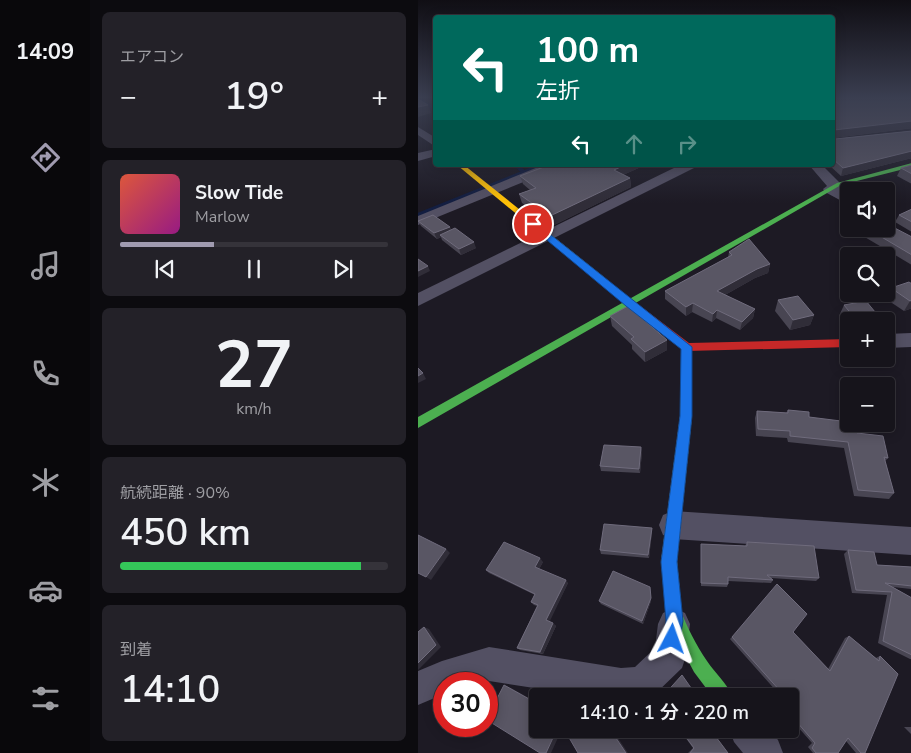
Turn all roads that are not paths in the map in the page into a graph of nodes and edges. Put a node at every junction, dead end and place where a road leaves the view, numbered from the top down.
1 (422, 133) edge
2 (433, 142) edge
3 (433, 153) edge
4 (418, 157) edge
5 (912, 165) edge
6 (462, 167) edge
7 (527, 167) edge
8 (548, 167) edge
9 (686, 167) edge
10 (817, 167) edge
11 (487, 187) junction
12 (833, 188) junction
13 (840, 194) edge
14 (418, 221) edge
15 (547, 235) junction
16 (418, 300) edge
17 (630, 304) junction
18 (912, 340) edge
19 (895, 341) edge
20 (840, 343) edge
21 (687, 347) junction
22 (418, 423) edge
23 (673, 524) junction
24 (912, 541) edge
25 (675, 621) junction
26 (418, 688) edge
27 (717, 688) edge
28 (754, 738) edge
29 (766, 753) edge

1 - 2 street
3 - 4 street
5 - 12 street
6 - 11 street
7 - 11 street
8 - 11 street
9 - 15 street
10 - 12 street
11 - 14 street
11 - 15 street
12 - 13 street
12 - 17 street
15 - 16 street
15 - 17 street
17 - 21 street
17 - 22 street
18 - 19 street
20 - 21 street
21 - 23 street
23 - 24 street
23 - 25 street
25 - 26 street
25 - 27 street
28 - 29 street

